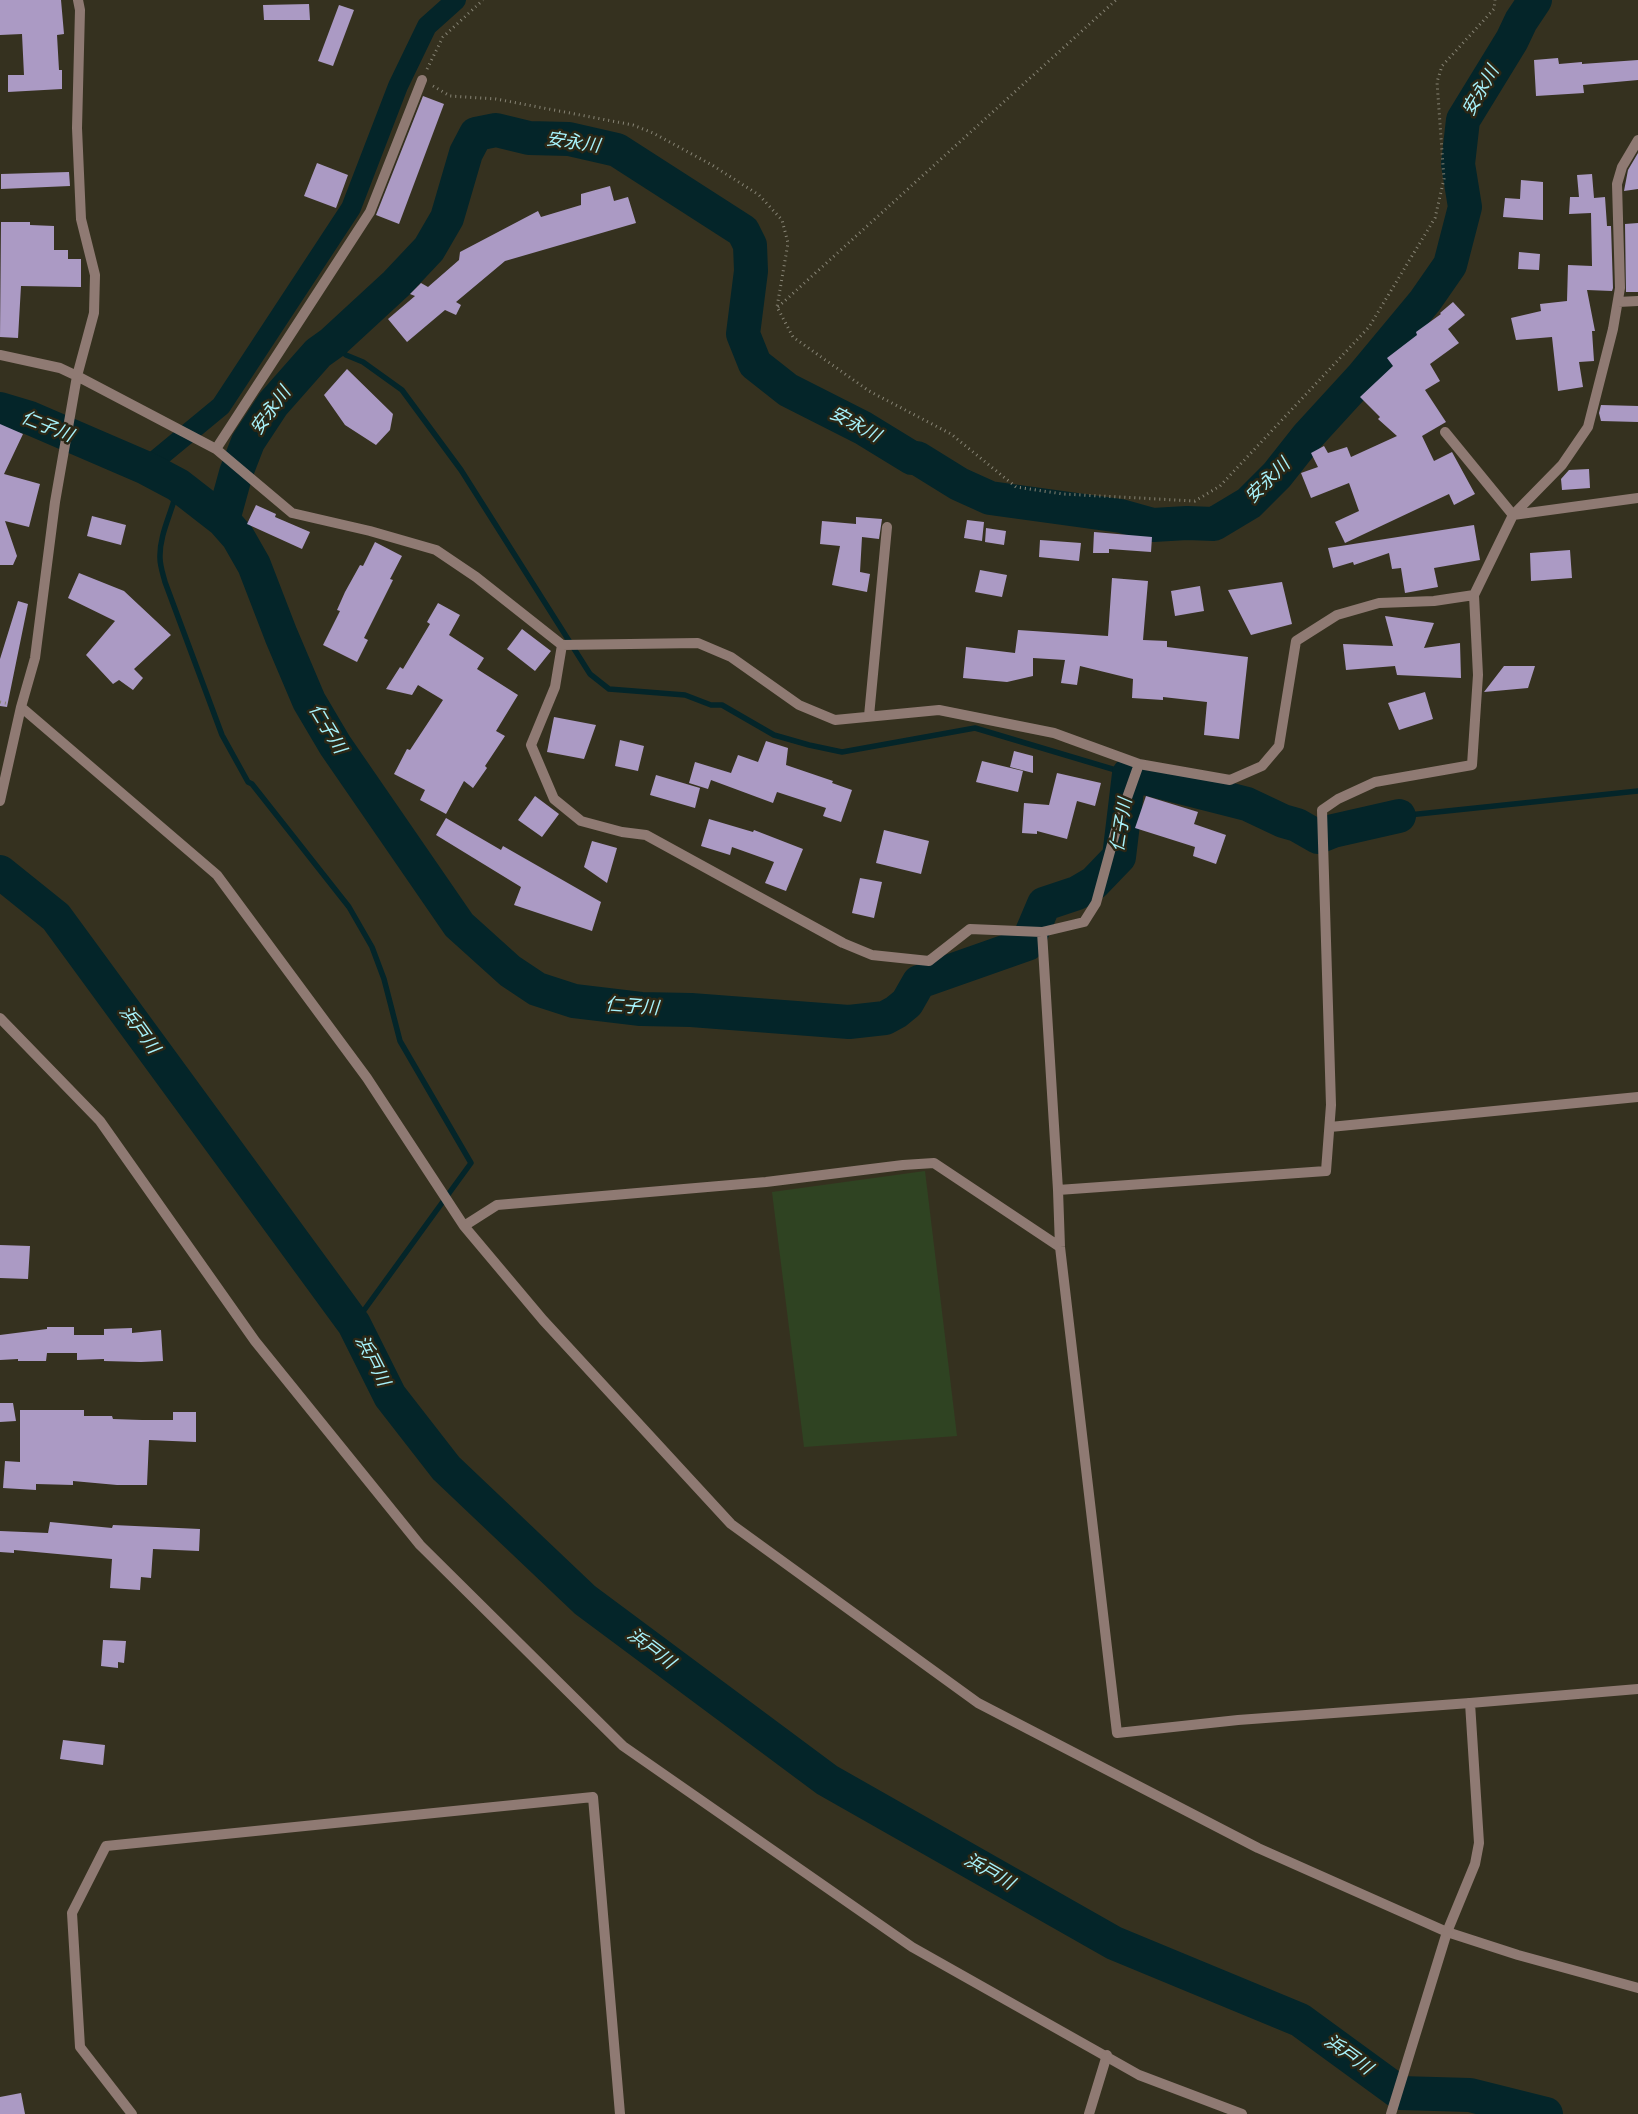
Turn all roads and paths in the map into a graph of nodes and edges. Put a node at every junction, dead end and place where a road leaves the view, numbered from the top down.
1 (78, 0) edge
2 (483, 0) edge
3 (1116, 0) edge
4 (1494, 0) edge
5 (422, 80) junction
6 (1638, 140) edge
7 (1638, 301) edge
8 (1618, 302) junction
9 (778, 307) junction
10 (0, 355) edge
11 (77, 376) junction
12 (1445, 432) dead end
13 (216, 449) junction
14 (1638, 498) edge
15 (1513, 515) junction
16 (887, 527) dead end
17 (1474, 595) junction
18 (562, 645) junction
19 (20, 707) junction
20 (870, 716) junction
21 (1139, 764) junction
22 (0, 801) edge
23 (1042, 932) junction
24 (0, 1018) edge
25 (1638, 1098) edge
26 (1330, 1127) junction
27 (1058, 1190) junction
28 (464, 1226) junction
29 (1060, 1248) junction
30 (1638, 1689) edge
31 (1470, 1703) junction
32 (1448, 1932) junction
33 (1638, 1988) edge
34 (1107, 2056) junction
35 (132, 2114) edge
36 (620, 2114) edge
37 (1089, 2114) edge
38 (1242, 2114) edge
39 (1390, 2114) edge

1 - 11 street
2 - 5 path
3 - 9 path
4 - 9 path
5 - 9 path
5 - 13 street
6 - 8 street
7 - 8 street
8 - 15 street
10 - 11 street
11 - 13 street
11 - 19 street
12 - 15 street
13 - 18 street
14 - 15 street
15 - 17 street
16 - 20 street
17 - 21 street
17 - 26 street
18 - 20 street
18 - 23 street
19 - 22 street
19 - 28 street
20 - 21 street
21 - 23 street
23 - 27 street
24 - 34 street
25 - 26 street
26 - 27 street
27 - 29 street
28 - 29 street
28 - 32 street
29 - 31 street
30 - 31 street
31 - 32 street
32 - 33 street
32 - 39 street
34 - 37 street
34 - 38 street
35 - 36 street

